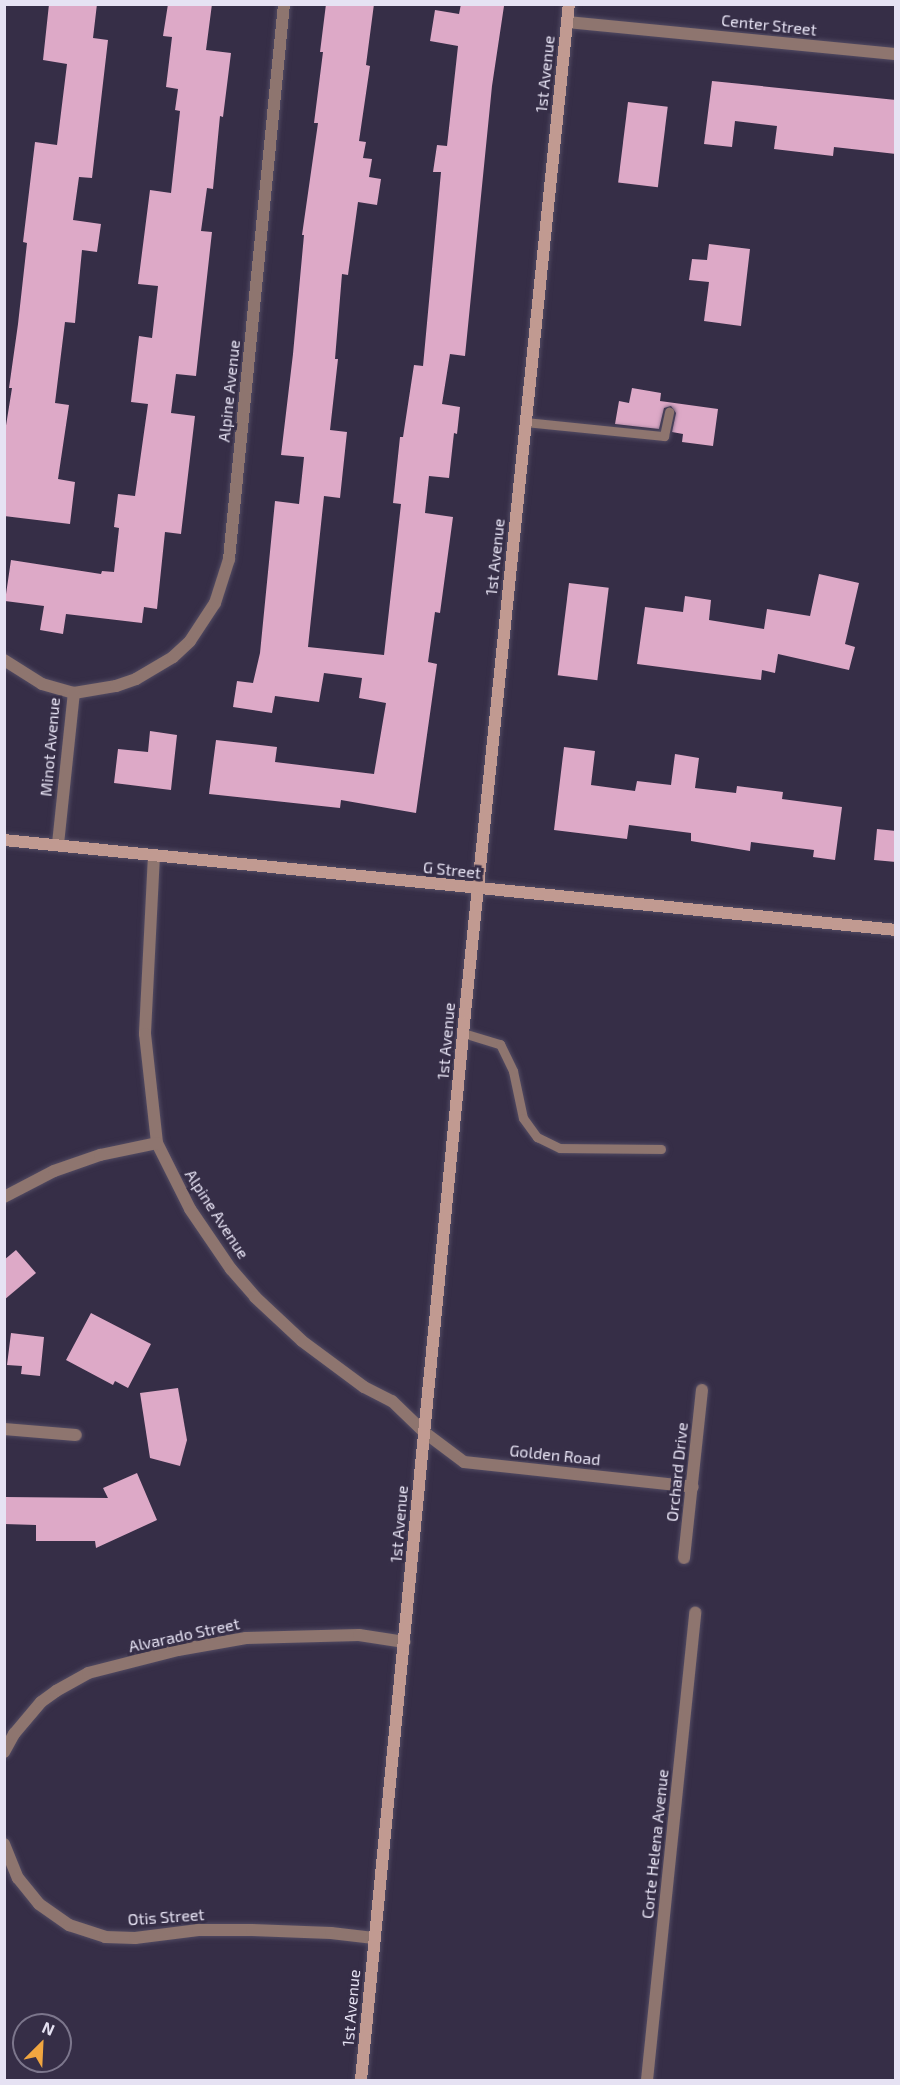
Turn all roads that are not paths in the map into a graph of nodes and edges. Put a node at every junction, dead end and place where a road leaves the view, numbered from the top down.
1 (284, 4) edge
2 (569, 4) edge
3 (568, 22) junction
4 (896, 54) edge
5 (669, 412) dead end
6 (525, 422) junction
7 (4, 660) edge
8 (74, 693) junction
9 (4, 840) edge
10 (58, 844) junction
11 (154, 855) junction
12 (478, 889) junction
13 (896, 930) edge
14 (464, 1033) junction
15 (157, 1143) junction
16 (661, 1149) dead end
17 (4, 1197) edge
18 (702, 1390) dead end
19 (4, 1429) edge
20 (424, 1432) junction
21 (76, 1435) dead end
22 (693, 1486) junction
23 (684, 1558) dead end
24 (695, 1612) dead end
25 (404, 1642) junction
26 (4, 1752) edge
27 (4, 1844) edge
28 (374, 1938) junction
29 (361, 2080) edge
30 (647, 2080) edge

1 - 8 street, Alpine Avenue
2 - 3 street, 1st Avenue
3 - 4 street, Center Street
3 - 6 street, 1st Avenue
5 - 6 lane
6 - 12 street, 1st Avenue
7 - 8 street, Minot Avenue
8 - 10 street, Minot Avenue
9 - 10 street, G Street
10 - 11 street, G Street
11 - 12 street, G Street
11 - 15 street, Alpine Avenue
12 - 13 street, G Street
12 - 14 street, 1st Avenue
14 - 16 lane
14 - 20 street, 1st Avenue
15 - 17 street
15 - 20 street, Alpine Avenue
18 - 22 street, Orchard Drive
19 - 21 street
20 - 22 street, Golden Road
20 - 25 street, 1st Avenue
22 - 23 street, Orchard Drive
24 - 30 street, Corte Helena Avenue
25 - 26 street, Alvarado Street
25 - 28 street, 1st Avenue
27 - 28 street, Otis Street
28 - 29 street, 1st Avenue

